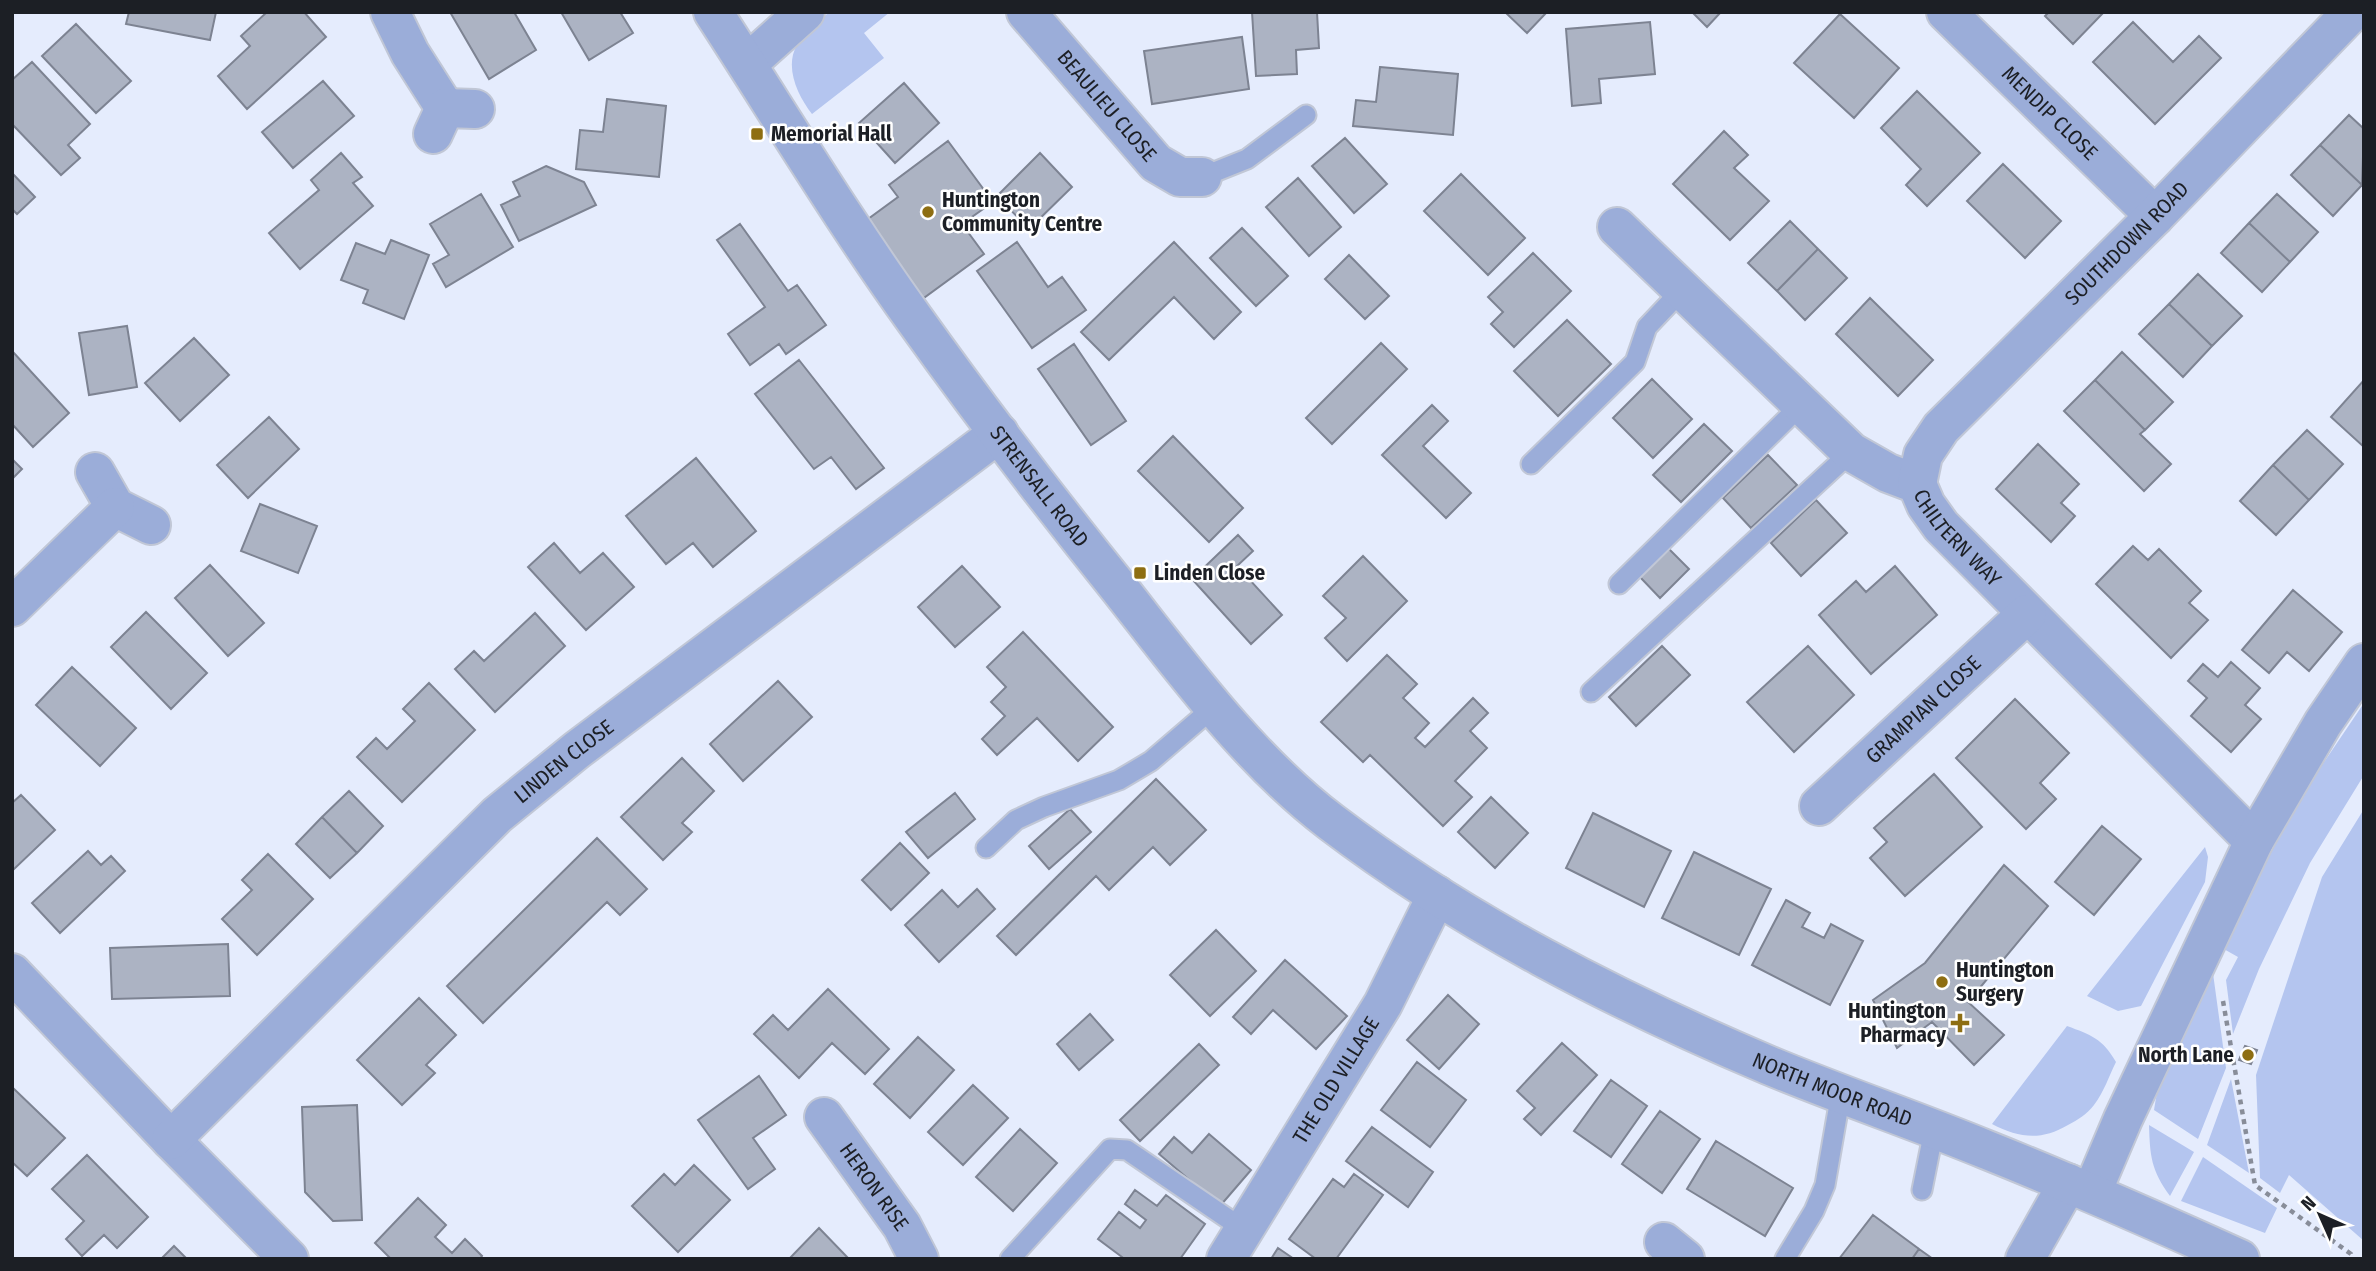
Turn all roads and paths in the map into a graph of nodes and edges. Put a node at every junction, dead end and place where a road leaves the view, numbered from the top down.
1 (390, 12) edge
2 (713, 12) edge
3 (805, 12) edge
4 (1026, 12) edge
5 (1946, 12) edge
6 (2352, 12) edge
7 (747, 64) junction
8 (1306, 115) dead end
9 (451, 117) dead end
10 (1202, 177) joint
11 (2155, 216) junction
12 (1617, 227) dead end
13 (1682, 290) junction
14 (1801, 405) junction
15 (999, 433) junction
16 (1851, 452) junction
17 (1531, 464) dead end
18 (95, 472) dead end
19 (1917, 484) junction
20 (115, 507) junction
21 (151, 525) dead end
22 (1619, 584) dead end
23 (12, 607) edge
24 (2027, 614) junction
25 (2364, 663) edge
26 (1591, 692) dead end
27 (1214, 707) junction
28 (1819, 806) dead end
29 (2254, 841) junction
30 (986, 848) dead end
31 (1437, 895) junction
32 (12, 973) edge
33 (2221, 995) dead end
34 (1841, 1093) junction
35 (824, 1117) dead end
36 (1934, 1130) junction
37 (171, 1140) junction
38 (2080, 1188) junction
39 (1922, 1190) dead end
40 (1234, 1244) edge
41 (289, 1259) edge
42 (919, 1259) edge
43 (1010, 1259) edge
44 (1785, 1259) edge
45 (2025, 1259) edge
46 (2240, 1259) edge
47 (2352, 1259) edge

1 - 9 street
2 - 7 street, STRENSALL ROAD
3 - 7 street
4 - 10 street, BEAULIEU CLOSE
5 - 11 street, MENDIP CLOSE
6 - 11 street, SOUTHDOWN ROAD
7 - 15 street, STRENSALL ROAD
8 - 10 lane
11 - 19 street, SOUTHDOWN ROAD
12 - 13 street, CHILTERN WAY
13 - 14 street, CHILTERN WAY
13 - 17 lane
14 - 16 street, CHILTERN WAY
14 - 22 lane
15 - 27 street, STRENSALL ROAD
15 - 37 street, LINDEN CLOSE
16 - 19 street, CHILTERN WAY
16 - 26 lane
18 - 20 street
19 - 24 street, CHILTERN WAY
20 - 21 street
20 - 23 street
24 - 28 street, GRAMPIAN CLOSE
24 - 29 street, CHILTERN WAY
25 - 29 street
27 - 30 lane
27 - 31 street, STRENSALL ROAD
29 - 38 street
31 - 34 street, NORTH MOOR ROAD
31 - 40 street, THE OLD VILLAGE
32 - 37 street
33 - 47 path
34 - 36 street, NORTH MOOR ROAD
34 - 44 lane
35 - 42 street, HERON RISE
36 - 38 street, NORTH MOOR ROAD
36 - 39 lane
37 - 41 street
38 - 45 street
38 - 46 street, NORTH MOOR ROAD
40 - 43 lane

